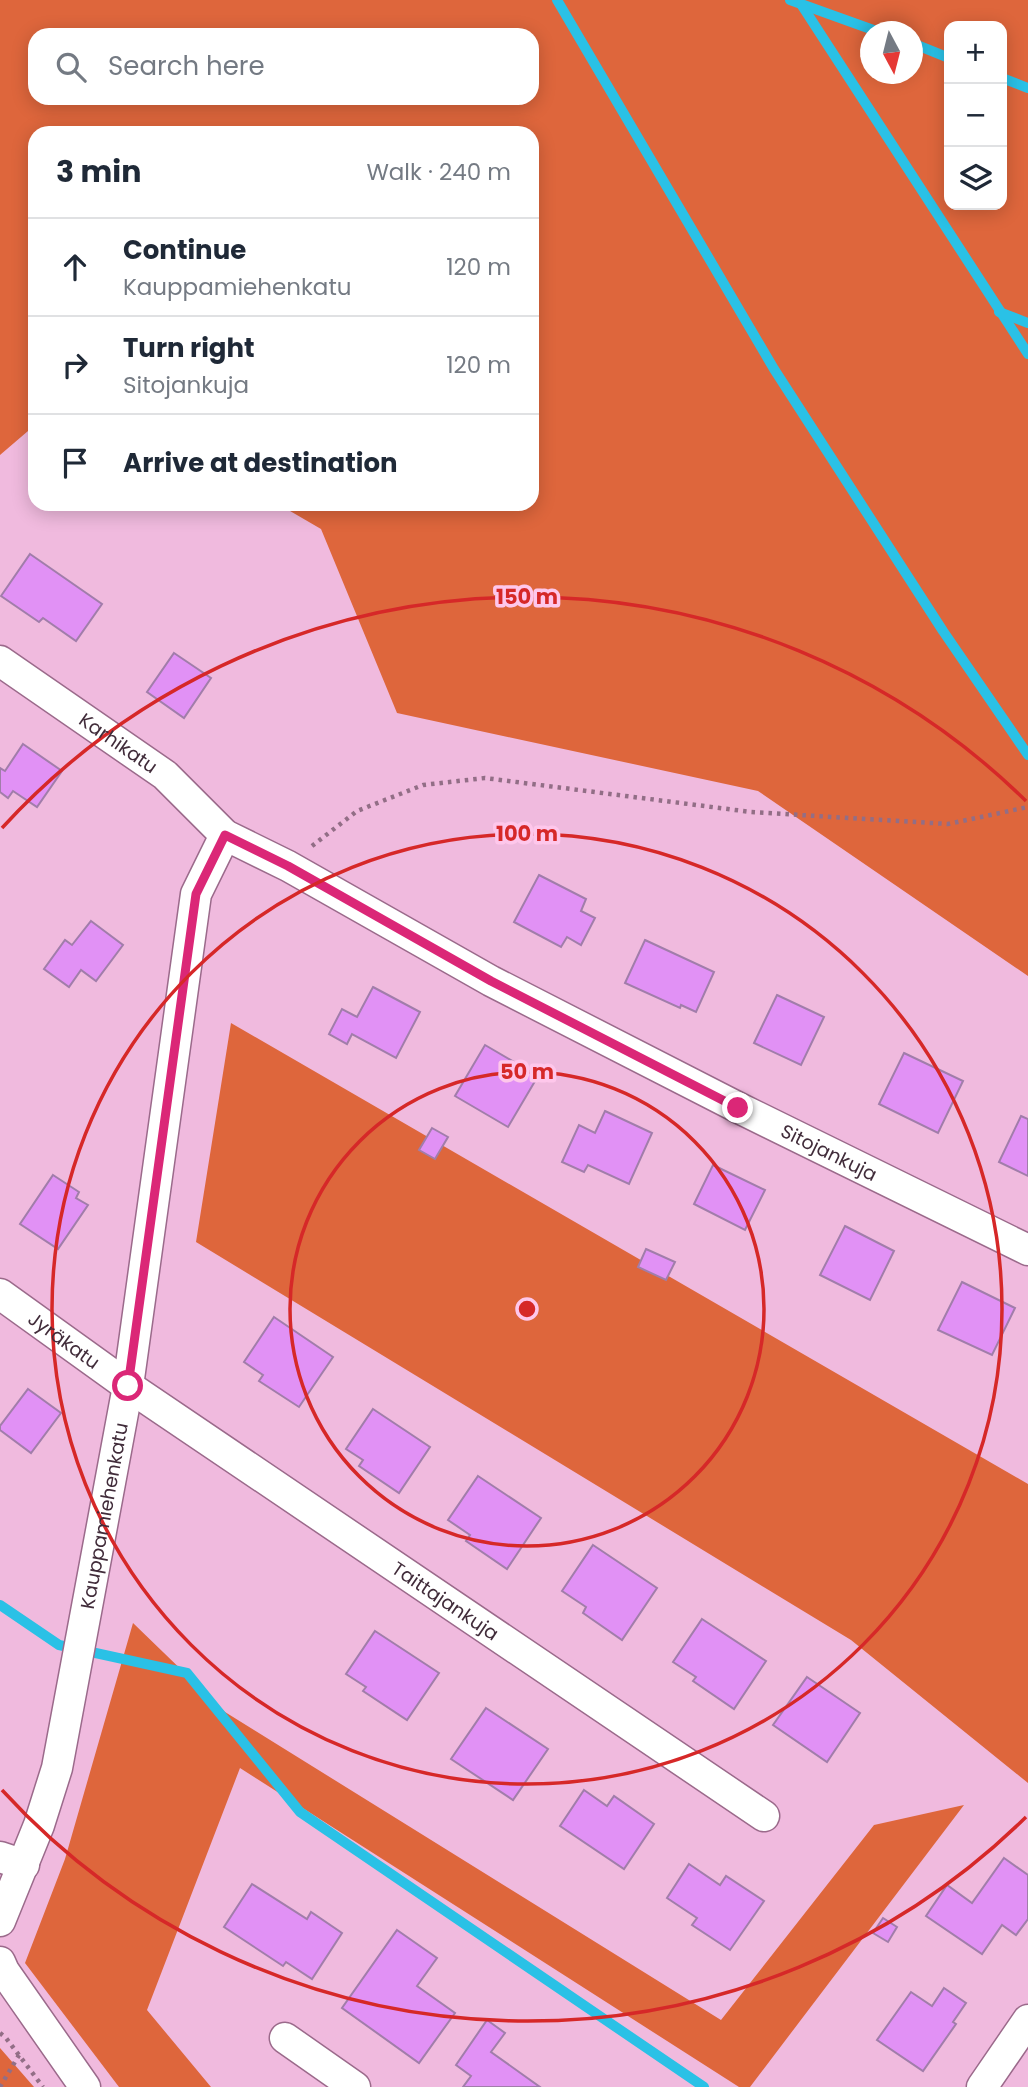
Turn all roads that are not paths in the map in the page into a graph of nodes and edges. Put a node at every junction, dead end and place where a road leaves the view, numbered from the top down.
1 (0, 661) edge
2 (225, 835) junction
3 (1028, 1250) edge
4 (0, 1294) edge
5 (128, 1386) junction
6 (764, 1816) dead end
7 (12, 1861) edge
8 (0, 1921) edge
9 (0, 1962) edge
10 (1028, 2020) edge
11 (285, 2038) dead end
12 (85, 2087) edge
13 (355, 2087) edge
14 (982, 2087) edge

1 - 2 street, Karhikatu
2 - 3 street, Sitojankuja
2 - 5 street, Kauppamiehenkatu
4 - 5 street, Jyräkatu
5 - 6 street, Taittajankuja
5 - 7 street, Kauppamiehenkatu
7 - 8 street, Kauppamiehenkatu
9 - 12 street
10 - 14 street
11 - 13 street

